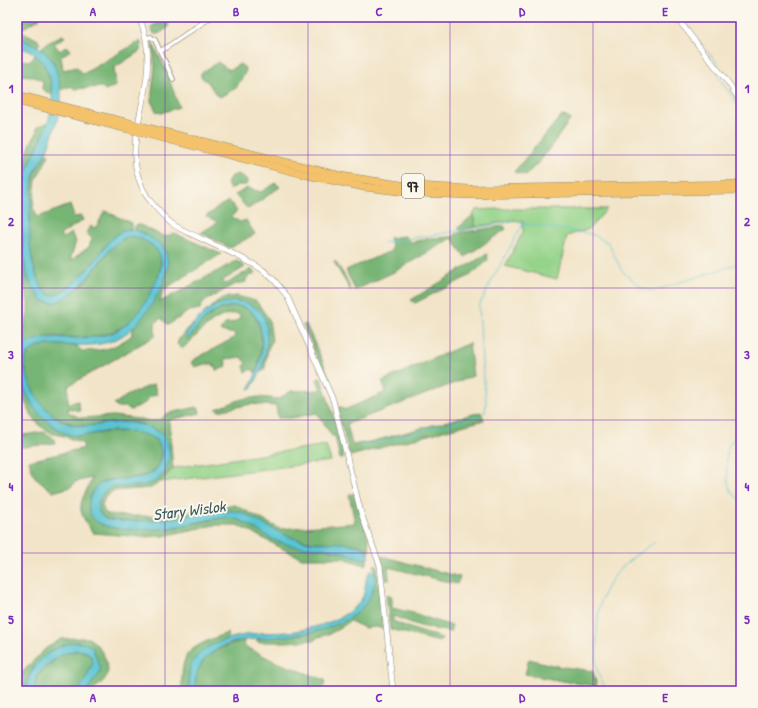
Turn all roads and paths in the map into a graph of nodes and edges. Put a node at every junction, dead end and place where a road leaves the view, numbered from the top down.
1 (139, 17) edge
2 (211, 17) edge
3 (676, 17) edge
4 (146, 38) junction
5 (161, 51) junction
6 (173, 79) dead end
7 (17, 95) edge
8 (17, 101) edge
9 (741, 103) edge
10 (42, 104) junction
11 (144, 130) junction
12 (741, 184) edge
13 (741, 190) edge
14 (393, 691) edge

1 - 4 street
2 - 5 street
3 - 9 street
4 - 5 street
4 - 14 street
5 - 6 street
7 - 10 main road, 97
8 - 10 main road, 97
10 - 11 main road, 97, bridge
11 - 12 main road, 97
11 - 13 main road, 97

